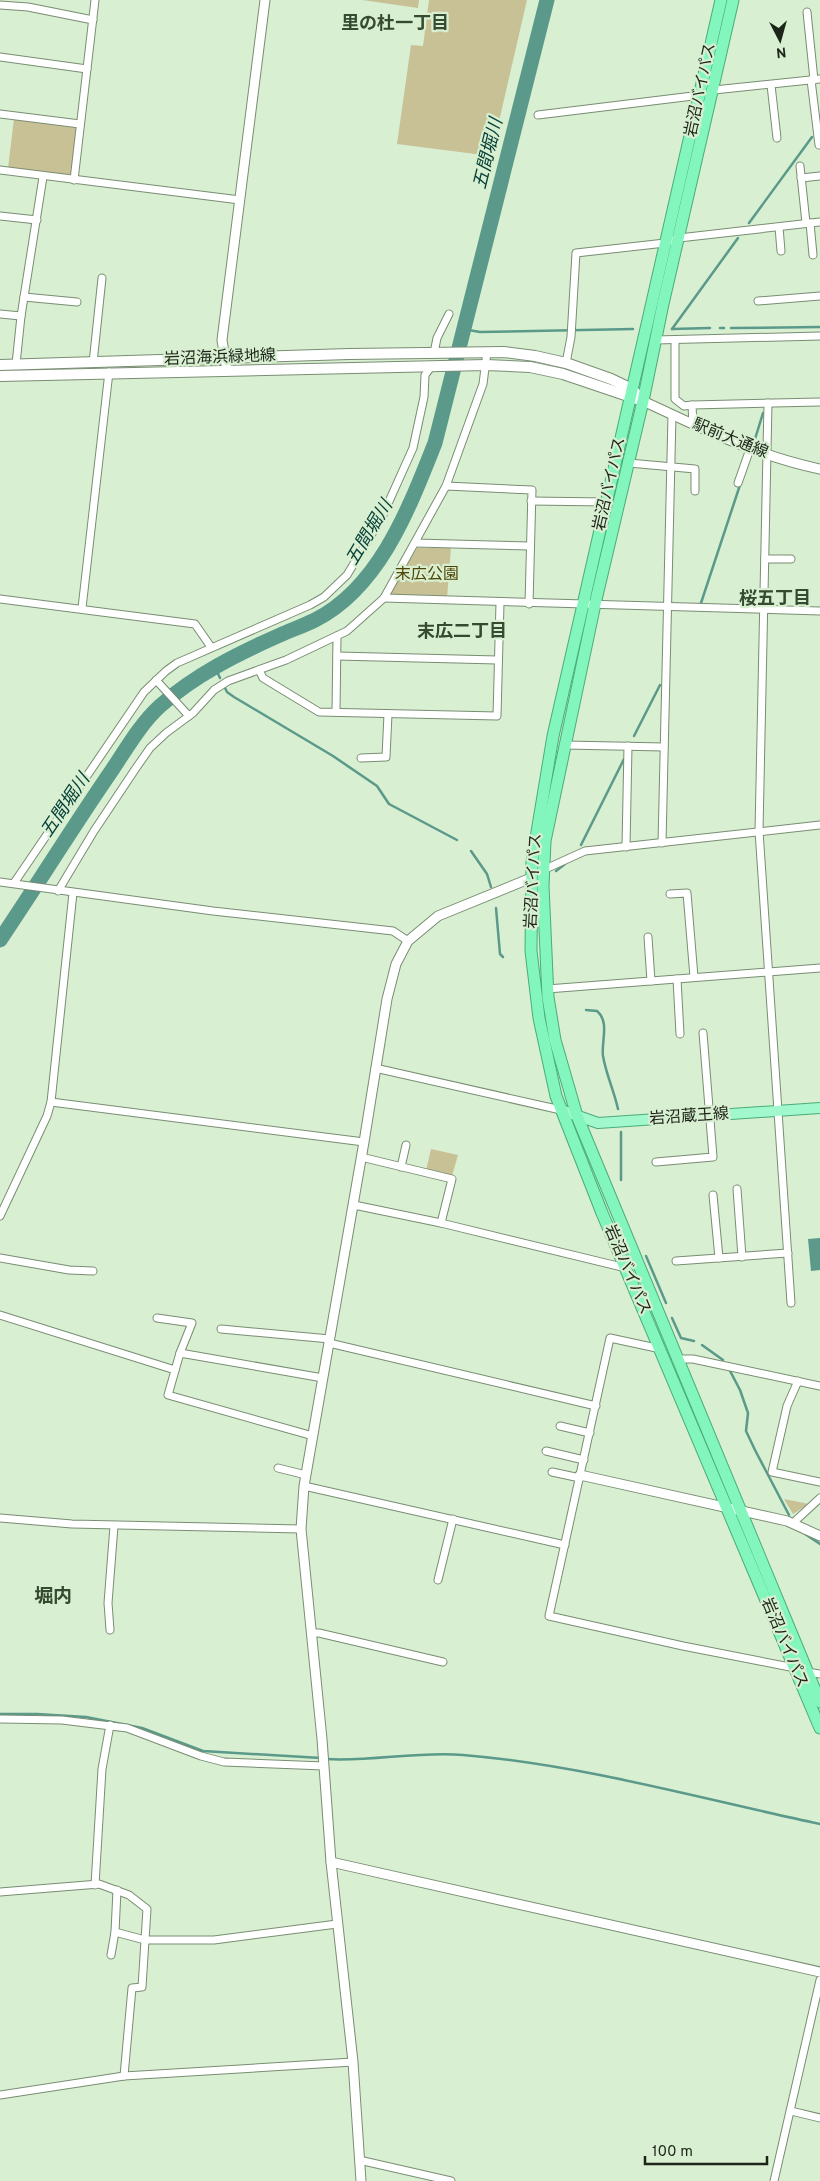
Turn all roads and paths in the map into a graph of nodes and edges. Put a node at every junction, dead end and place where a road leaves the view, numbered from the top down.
1 (96, 0) edge
2 (265, 0) edge
3 (721, 0) edge
4 (733, 0) edge
5 (0, 5) edge
6 (806, 12) dead end
7 (93, 20) junction
8 (0, 57) edge
9 (87, 69) junction
10 (815, 80) edge
11 (771, 86) junction
12 (714, 90) junction
13 (700, 95) junction
14 (0, 114) edge
15 (538, 115) dead end
16 (80, 124) junction
17 (778, 138) dead end
18 (819, 145) edge
19 (800, 166) dead end
20 (0, 170) edge
21 (820, 176) edge
22 (43, 177) junction
23 (801, 178) junction
24 (74, 180) junction
25 (240, 200) junction
26 (0, 216) edge
27 (37, 220) junction
28 (820, 222) edge
29 (808, 223) junction
30 (779, 227) junction
31 (679, 238) junction
32 (665, 243) junction
33 (782, 251) dead end
34 (813, 255) dead end
35 (102, 278) dead end
36 (820, 296) edge
37 (24, 297) junction
38 (758, 301) dead end
39 (77, 302) dead end
40 (0, 314) edge
41 (449, 314) dead end
42 (21, 316) junction
43 (820, 336) edge
44 (656, 340) junction
45 (675, 340) junction
46 (483, 352) junction
47 (437, 353) junction
48 (224, 357) junction
49 (93, 363) junction
50 (566, 363) junction
51 (0, 364) edge
52 (16, 364) junction
53 (481, 365) junction
54 (435, 366) junction
55 (226, 370) junction
56 (110, 372) junction
57 (0, 376) edge
58 (631, 393) junction
59 (643, 400) junction
60 (820, 402) edge
61 (768, 403) junction
62 (692, 405) junction
63 (672, 415) junction
64 (693, 425) junction
65 (750, 449) junction
66 (767, 455) junction
67 (629, 463) junction
68 (671, 467) junction
69 (820, 469) edge
70 (738, 483) dead end
71 (446, 486) junction
72 (695, 491) dead end
73 (532, 501) junction
74 (607, 502) junction
75 (416, 543) junction
76 (530, 546) junction
77 (765, 558) junction
78 (791, 559) dead end
79 (384, 598) junction
80 (0, 599) edge
81 (500, 603) junction
82 (529, 604) junction
83 (583, 604) junction
84 (595, 604) junction
85 (667, 607) junction
86 (82, 608) junction
87 (764, 610) junction
88 (820, 612) edge
89 (337, 636) junction
90 (211, 647) junction
91 (337, 656) junction
92 (497, 660) junction
93 (259, 670) junction
94 (157, 681) junction
95 (336, 712) junction
96 (187, 714) junction
97 (388, 714) junction
98 (565, 745) junction
99 (628, 746) junction
100 (664, 747) junction
101 (361, 758) dead end
102 (820, 825) edge
103 (759, 832) junction
104 (662, 843) junction
105 (626, 847) junction
106 (543, 870) junction
107 (531, 878) junction
108 (0, 882) edge
109 (17, 884) junction
110 (57, 890) junction
111 (73, 893) junction
112 (670, 894) dead end
113 (648, 937) dead end
114 (408, 941) junction
115 (820, 968) edge
116 (768, 971) junction
117 (694, 977) junction
118 (677, 978) junction
119 (651, 980) junction
120 (547, 989) junction
121 (703, 1033) dead end
122 (680, 1034) dead end
123 (375, 1068) junction
124 (51, 1102) junction
125 (820, 1108) edge
126 (561, 1110) junction
127 (778, 1111) junction
128 (709, 1115) junction
129 (577, 1116) junction
130 (364, 1142) junction
131 (406, 1145) dead end
132 (362, 1157) junction
133 (656, 1162) dead end
134 (401, 1167) junction
135 (737, 1189) dead end
136 (713, 1195) dead end
137 (354, 1205) junction
138 (0, 1216) edge
139 (441, 1224) junction
140 (788, 1253) junction
141 (742, 1256) junction
142 (0, 1258) edge
143 (719, 1258) junction
144 (676, 1261) dead end
145 (626, 1268) junction
146 (94, 1271) dead end
147 (791, 1303) dead end
148 (0, 1315) edge
149 (157, 1318) dead end
150 (221, 1329) dead end
151 (330, 1341) junction
152 (661, 1349) junction
153 (180, 1353) junction
154 (676, 1359) junction
155 (175, 1370) junction
156 (323, 1378) junction
157 (798, 1381) junction
158 (820, 1386) edge
159 (596, 1406) junction
160 (560, 1426) dead end
161 (590, 1433) junction
162 (313, 1436) junction
163 (546, 1451) dead end
164 (584, 1460) junction
165 (278, 1468) dead end
166 (552, 1472) dead end
167 (306, 1475) junction
168 (580, 1476) junction
169 (820, 1482) edge
170 (304, 1486) junction
171 (820, 1498) edge
172 (724, 1506) junction
173 (741, 1510) junction
174 (0, 1518) edge
175 (452, 1519) junction
176 (793, 1523) junction
177 (114, 1526) junction
178 (301, 1529) junction
179 (820, 1536) edge
180 (565, 1545) junction
181 (438, 1580) dead end
182 (110, 1630) dead end
183 (312, 1633) junction
184 (443, 1662) dead end
185 (795, 1668) junction
186 (807, 1672) junction
187 (820, 1674) edge
188 (820, 1702) edge
189 (0, 1719) edge
190 (110, 1726) junction
191 (820, 1728) edge
192 (323, 1762) junction
193 (331, 1862) junction
194 (95, 1884) junction
195 (117, 1890) junction
196 (0, 1892) edge
197 (337, 1924) junction
198 (115, 1932) junction
199 (146, 1940) junction
200 (111, 1955) dead end
201 (820, 1972) edge
202 (820, 1980) edge
203 (353, 2062) junction
204 (124, 2076) junction
205 (0, 2095) edge
206 (791, 2111) junction
207 (820, 2118) edge
208 (359, 2160) junction
209 (361, 2181) edge
210 (451, 2181) edge
211 (774, 2181) edge

1 - 7 street
2 - 25 street
3 - 13 highway, 岩沼バイパス
4 - 12 highway, 岩沼バイパス
5 - 7 street
6 - 10 street
7 - 9 street
8 - 9 street
9 - 16 street
10 - 11 street
10 - 18 street
11 - 12 street
11 - 17 street
12 - 31 highway, 岩沼バイパス
13 - 15 street
13 - 32 highway, 岩沼バイパス
14 - 16 street
16 - 24 street
19 - 23 street
20 - 22 street
21 - 23 street
22 - 24 street
22 - 27 street
23 - 29 street
24 - 25 street
25 - 48 street
26 - 27 street
27 - 37 street
28 - 29 street
29 - 30 street
29 - 34 street
30 - 31 street
30 - 33 street
31 - 32 street
31 - 44 highway, 岩沼バイパス
32 - 50 street
32 - 58 highway, 岩沼バイパス
35 - 49 street
36 - 38 street
37 - 39 street
37 - 42 street
40 - 42 street
41 - 47 street
42 - 52 street
43 - 45 street
44 - 45 street
44 - 59 highway, 岩沼バイパス
45 - 62 street
46 - 47 main road, 岩沼海浜緑地線
46 - 50 main road
46 - 53 street
47 - 48 main road, 岩沼海浜緑地線
48 - 49 main road, 岩沼海浜緑地線
48 - 55 street
49 - 52 main road, 岩沼海浜緑地線
50 - 58 main road
51 - 52 main road, 岩沼海浜緑地線
53 - 54 main road, 岩沼海浜緑地線
53 - 58 main road
53 - 71 street
54 - 55 main road, 岩沼海浜緑地線
54 - 90 street
55 - 56 main road, 岩沼海浜緑地線
56 - 57 main road, 岩沼海浜緑地線
56 - 86 street
58 - 59 main road
58 - 74 highway, 岩沼バイパス
59 - 63 street, 駅前大通線
59 - 67 highway, 岩沼バイパス
60 - 61 street
61 - 62 street
61 - 66 street
62 - 64 street
63 - 64 street, 駅前大通線
63 - 68 street
64 - 65 street, 駅前大通線
65 - 66 street, 駅前大通線
65 - 70 street
66 - 69 street, 駅前大通線
66 - 77 street
67 - 68 street
67 - 84 highway, 岩沼バイパス
68 - 72 street
68 - 85 street
71 - 73 street
71 - 75 street
73 - 74 street
73 - 76 street
74 - 83 highway, 岩沼バイパス
75 - 76 street
75 - 79 street
76 - 82 street
77 - 78 street
77 - 87 street
79 - 81 street
79 - 89 street
80 - 86 street
81 - 82 street
81 - 92 street
82 - 83 street
83 - 84 street
83 - 107 highway, 岩沼バイパス
84 - 85 street
84 - 98 highway, 岩沼バイパス
85 - 87 street
85 - 100 street
86 - 90 street
87 - 88 street
87 - 103 street
89 - 91 street
89 - 93 street
90 - 94 street
91 - 92 street
91 - 95 street
92 - 97 street
93 - 95 street
93 - 96 street
94 - 96 street
94 - 109 street
95 - 97 street
96 - 110 street
97 - 101 street
98 - 99 street
98 - 106 highway, 岩沼バイパス
99 - 100 street
99 - 105 street
100 - 104 street
102 - 103 street
103 - 104 street
103 - 116 street
104 - 105 street
105 - 106 street
106 - 107 street
106 - 120 highway, 岩沼バイパス
107 - 114 street
107 - 126 highway, 岩沼バイパス
108 - 109 street
109 - 110 street
110 - 111 street
111 - 114 street
111 - 124 street
112 - 117 street
113 - 119 street
114 - 123 street
115 - 116 street
116 - 117 street
116 - 127 street
117 - 118 street
118 - 119 street
118 - 122 street
119 - 120 street
120 - 129 highway, 岩沼バイパス
121 - 128 street
123 - 126 street
123 - 130 street
124 - 130 street
124 - 138 street
125 - 127 main road, 岩沼蔵王線
126 - 129 main road, 岩沼蔵王線
126 - 145 highway, 岩沼バイパス
127 - 128 main road, 岩沼蔵王線
127 - 140 street
128 - 129 main road, 岩沼蔵王線
128 - 133 street
129 - 154 highway, 岩沼バイパス
130 - 132 street
131 - 134 street
132 - 134 street
132 - 137 street
134 - 139 street
135 - 141 street
136 - 143 street
137 - 139 street
137 - 151 street
139 - 145 street
140 - 141 street
140 - 147 street
141 - 143 street
142 - 146 street
143 - 144 street
145 - 152 highway, 岩沼バイパス
148 - 155 street
149 - 153 street
150 - 151 street
151 - 156 street
151 - 159 street
152 - 159 street
152 - 172 highway, 岩沼バイパス
153 - 155 street
153 - 156 street
154 - 157 street
154 - 173 highway, 岩沼バイパス
155 - 162 street
156 - 162 street
157 - 158 street
157 - 169 street
159 - 161 street
160 - 161 street
161 - 164 street
162 - 167 street
163 - 164 street
164 - 168 street
165 - 167 street
166 - 168 street
167 - 170 street
168 - 172 street
168 - 180 street
170 - 175 street
170 - 178 street
171 - 176 street
172 - 173 street
172 - 185 highway, 岩沼バイパス
173 - 176 street
173 - 186 highway, 岩沼バイパス
174 - 177 street
175 - 180 street
175 - 181 street
176 - 179 street
177 - 178 street
177 - 182 street
178 - 183 street
180 - 185 street
183 - 184 street
183 - 192 street
185 - 191 highway, 岩沼バイパス
186 - 187 street
186 - 188 highway, 岩沼バイパス
189 - 190 street
190 - 192 street
190 - 194 street
192 - 193 street
193 - 197 street
193 - 201 street
194 - 195 street
194 - 196 street
195 - 198 street
195 - 199 street
197 - 199 street
197 - 203 street
198 - 199 street
198 - 200 street
199 - 204 street
202 - 206 street
203 - 204 street
203 - 208 street
204 - 205 street
206 - 207 street
206 - 211 street
208 - 209 street
208 - 210 street

